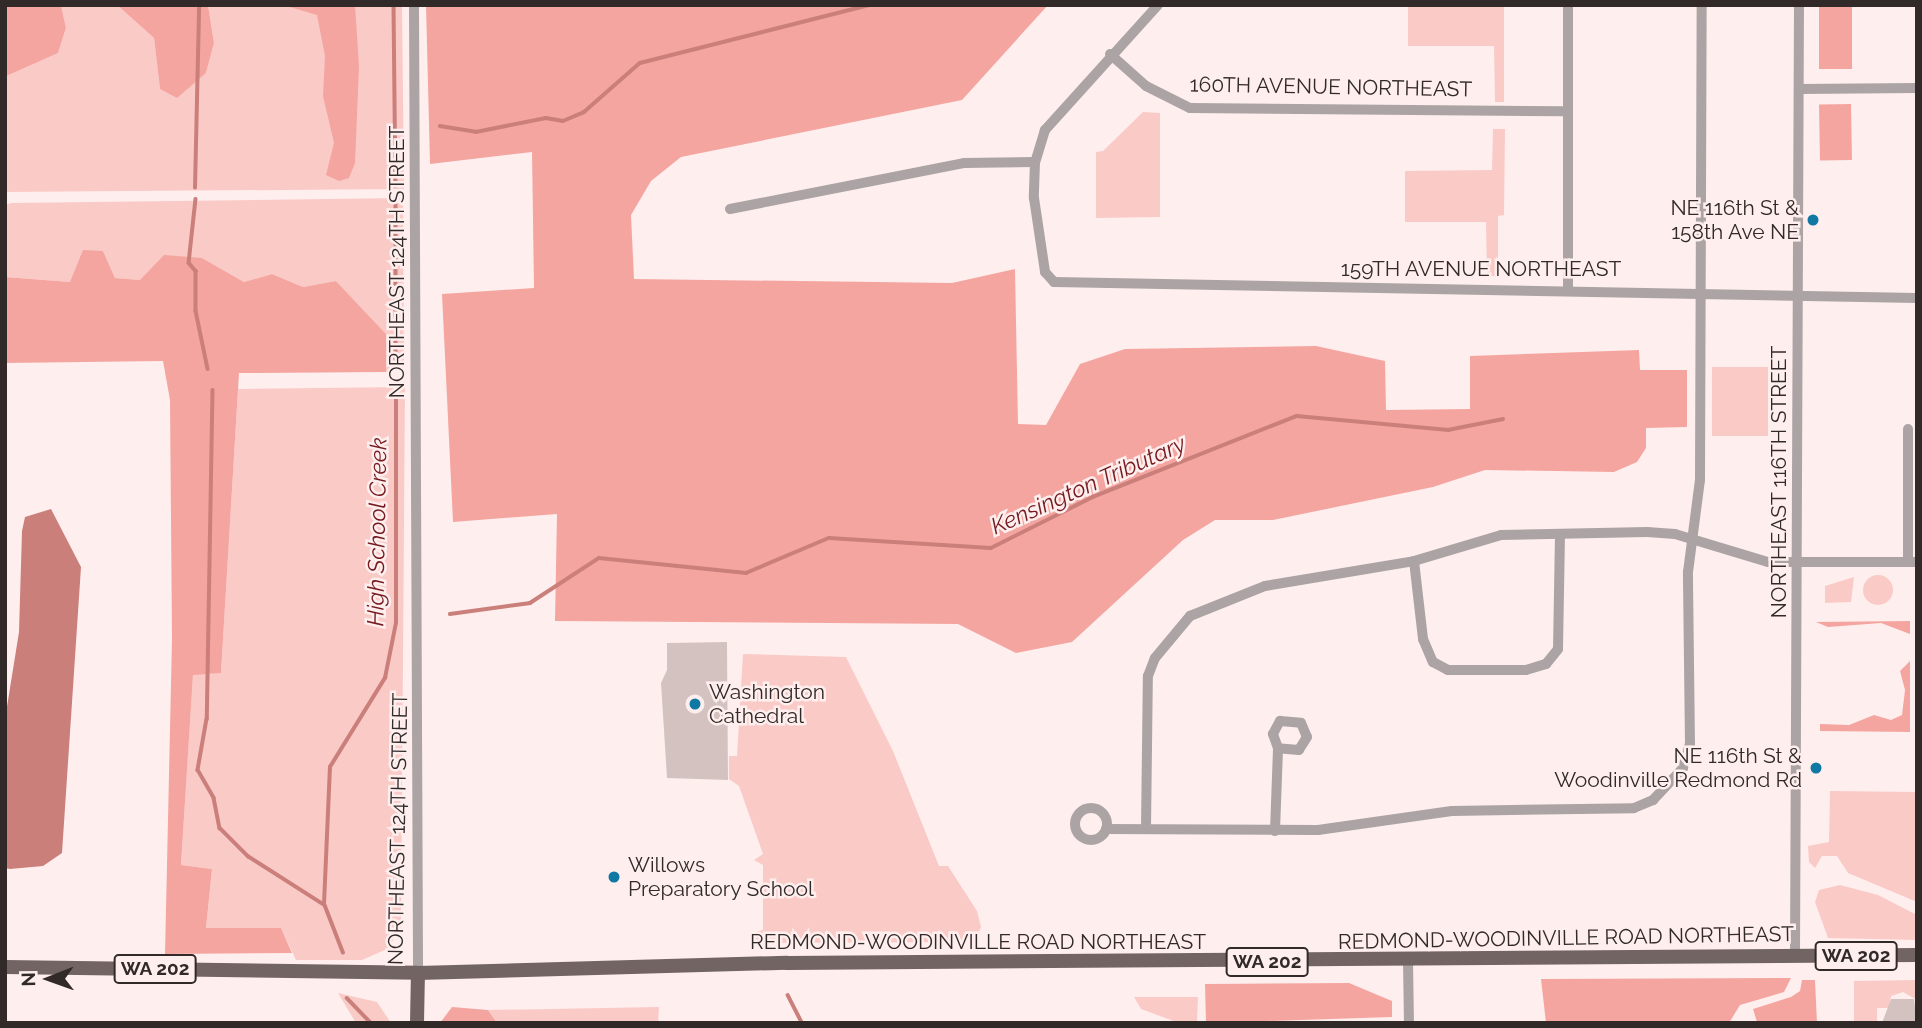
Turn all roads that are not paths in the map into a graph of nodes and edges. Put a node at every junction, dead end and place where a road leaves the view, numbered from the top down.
1 (414, 5) edge
2 (1158, 5) edge
3 (1568, 5) edge
4 (1702, 5) edge
5 (1800, 6) edge
6 (1110, 54) junction
7 (1917, 88) edge
8 (1800, 89) junction
9 (1568, 111) junction
10 (1035, 162) junction
11 (730, 209) dead end
12 (1568, 288) junction
13 (1700, 296) junction
14 (1798, 298) junction
15 (1917, 298) edge
16 (1908, 429) dead end
17 (1560, 536) junction
18 (1691, 539) junction
19 (1415, 561) junction
20 (1798, 562) junction
21 (1913, 562) edge
22 (1278, 748) dead end
23 (1106, 829) dead end
24 (1146, 829) junction
25 (1275, 831) junction
26 (1917, 955) edge
27 (1794, 956) junction
28 (1408, 961) junction
29 (5, 967) edge
30 (418, 973) junction
31 (417, 1023) edge
32 (1409, 1023) edge

1 - 30 street, NORTHEAST 124TH STREET
2 - 6 street
3 - 9 street
4 - 13 street
5 - 8 street, NORTHEAST 116TH STREET
6 - 9 street, 160TH AVENUE NORTHEAST
6 - 10 street
7 - 8 street
8 - 14 street, NORTHEAST 116TH STREET
9 - 12 street
10 - 11 street
10 - 12 street, 159TH AVENUE NORTHEAST
12 - 13 street, 159TH AVENUE NORTHEAST
13 - 14 street, 159TH AVENUE NORTHEAST
13 - 18 street
14 - 15 street, 159TH AVENUE NORTHEAST
14 - 20 street, NORTHEAST 116TH STREET
16 - 21 street
17 - 18 street
17 - 19 street
17 - 19 street
18 - 20 street
18 - 25 street
19 - 24 street
20 - 21 street
20 - 27 street, NORTHEAST 116TH STREET
22 - 25 street
23 - 24 street
24 - 25 street
26 - 27 main road, REDMOND-WOODINVILLE ROAD NORTHEAST / WA 202
27 - 28 main road, REDMOND-WOODINVILLE ROAD NORTHEAST / WA 202
28 - 30 main road, REDMOND-WOODINVILLE ROAD NORTHEAST / WA 202
28 - 32 street
29 - 30 main road, WA 202
30 - 31 main road, NORTHEAST 124TH STREET

